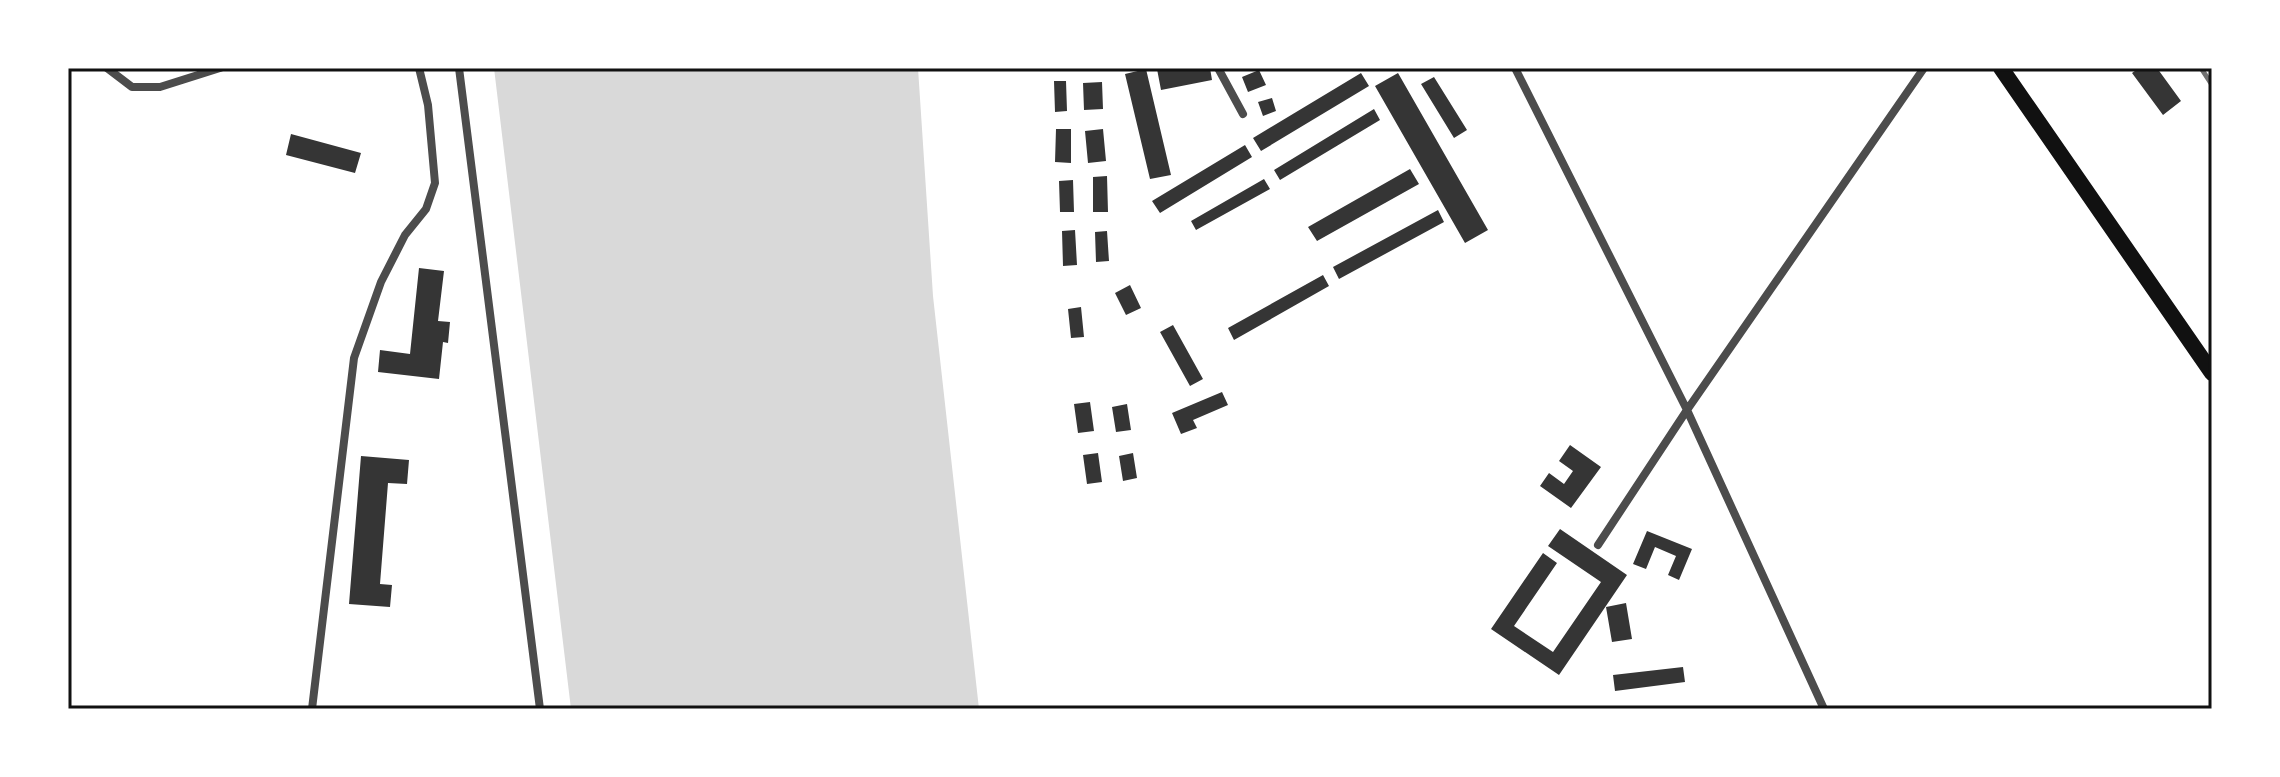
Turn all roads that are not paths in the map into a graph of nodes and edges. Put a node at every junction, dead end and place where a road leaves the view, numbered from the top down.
1 (107, 68) edge
2 (220, 68) edge
3 (419, 68) edge
4 (459, 68) edge
5 (1218, 68) edge
6 (1515, 68) edge
7 (1924, 68) edge
8 (2001, 68) edge
9 (1243, 114) dead end
10 (2212, 373) edge
11 (1687, 410) junction
12 (1598, 545) dead end
13 (312, 709) edge
14 (540, 709) edge
15 (1824, 709) edge

1 - 2 street
3 - 13 street
4 - 14 street
5 - 9 street
6 - 11 street
7 - 11 street
8 - 10 main road
11 - 12 street
11 - 15 street

